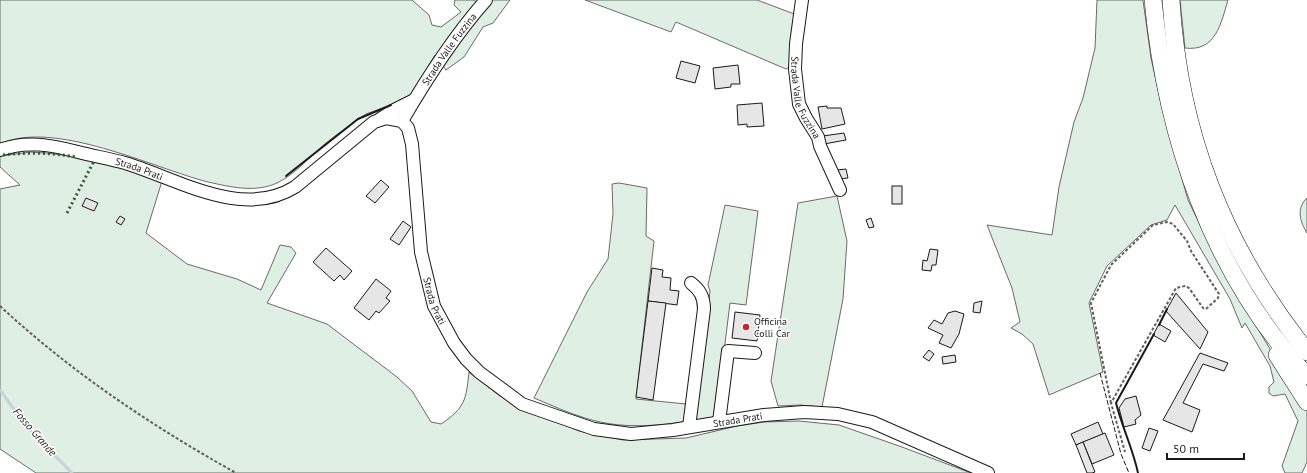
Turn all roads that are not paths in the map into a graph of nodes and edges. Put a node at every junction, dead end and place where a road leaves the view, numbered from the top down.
1 (486, 0) edge
2 (802, 0) edge
3 (1153, 0) edge
4 (1171, 0) edge
5 (415, 99) junction
6 (380, 119) junction
7 (402, 121) junction
8 (412, 144) junction
9 (0, 150) edge
10 (840, 190) dead end
11 (691, 283) dead end
12 (1260, 316) junction
13 (1307, 352) edge
14 (755, 353) dead end
15 (1307, 376) edge
16 (1307, 402) edge
17 (719, 422) junction
18 (689, 427) junction
19 (988, 473) edge

1 - 5 street, Strada Valle Fuzzina
2 - 10 street, Strada Valle Fuzzina
3 - 12 highway
4 - 13 highway
5 - 6 street
5 - 7 street, Strada Valle Fuzzina
5 - 8 street, Strada Valle Fuzzina
6 - 7 street
6 - 9 street, Strada Prati
7 - 8 street, Strada Prati
8 - 18 street, Strada Prati
11 - 18 street
12 - 15 highway
12 - 16 highway
14 - 17 street
17 - 18 street, Strada Prati
17 - 19 street, Strada Prati

